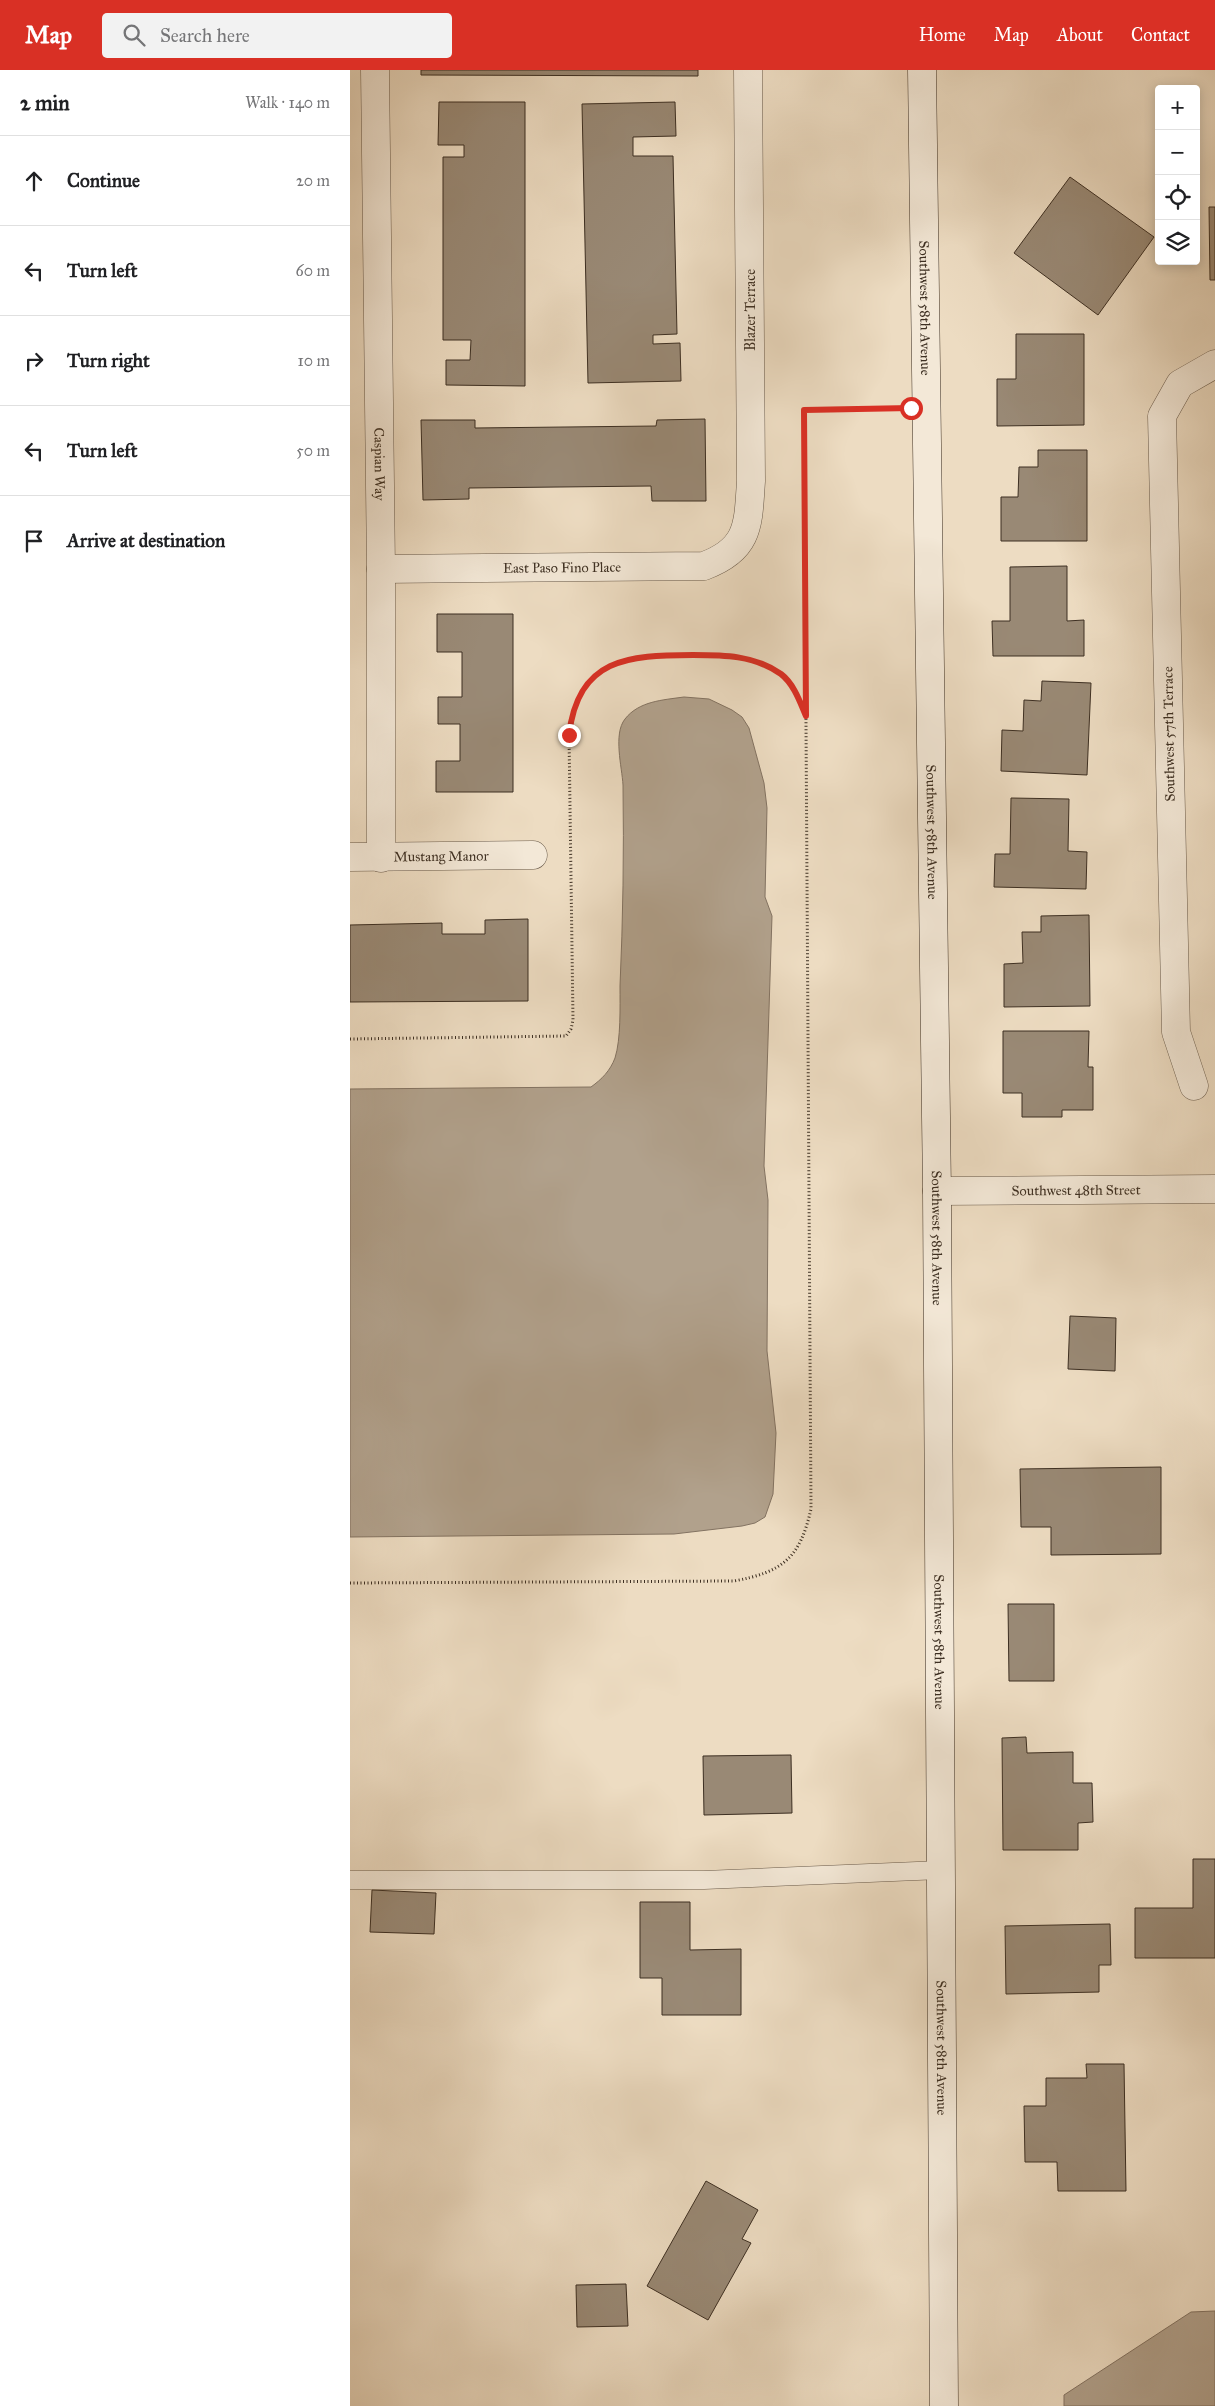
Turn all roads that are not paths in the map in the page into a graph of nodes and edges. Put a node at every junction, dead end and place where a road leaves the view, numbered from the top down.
1 (375, 70) edge
2 (748, 70) edge
3 (922, 70) edge
4 (1215, 364) edge
5 (737, 547) joint
6 (381, 569) junction
7 (533, 854) dead end
8 (350, 858) edge
9 (381, 858) junction
10 (1194, 1086) dead end
11 (1215, 1189) edge
12 (937, 1191) junction
13 (941, 1870) junction
14 (350, 1880) edge
15 (944, 2406) edge

1 - 6 street, Caspian Way
2 - 5 street, Blazer Terrace
3 - 12 street, Southwest 58th Avenue
4 - 10 street, Southwest 57th Terrace
5 - 6 street, East Paso Fino Place
6 - 9 street, Caspian Way
7 - 9 street, Mustang Manor
8 - 9 street, Mustang Manor
11 - 12 street, Southwest 48th Street
12 - 13 street, Southwest 58th Avenue
13 - 14 lane
13 - 15 street, Southwest 58th Avenue

